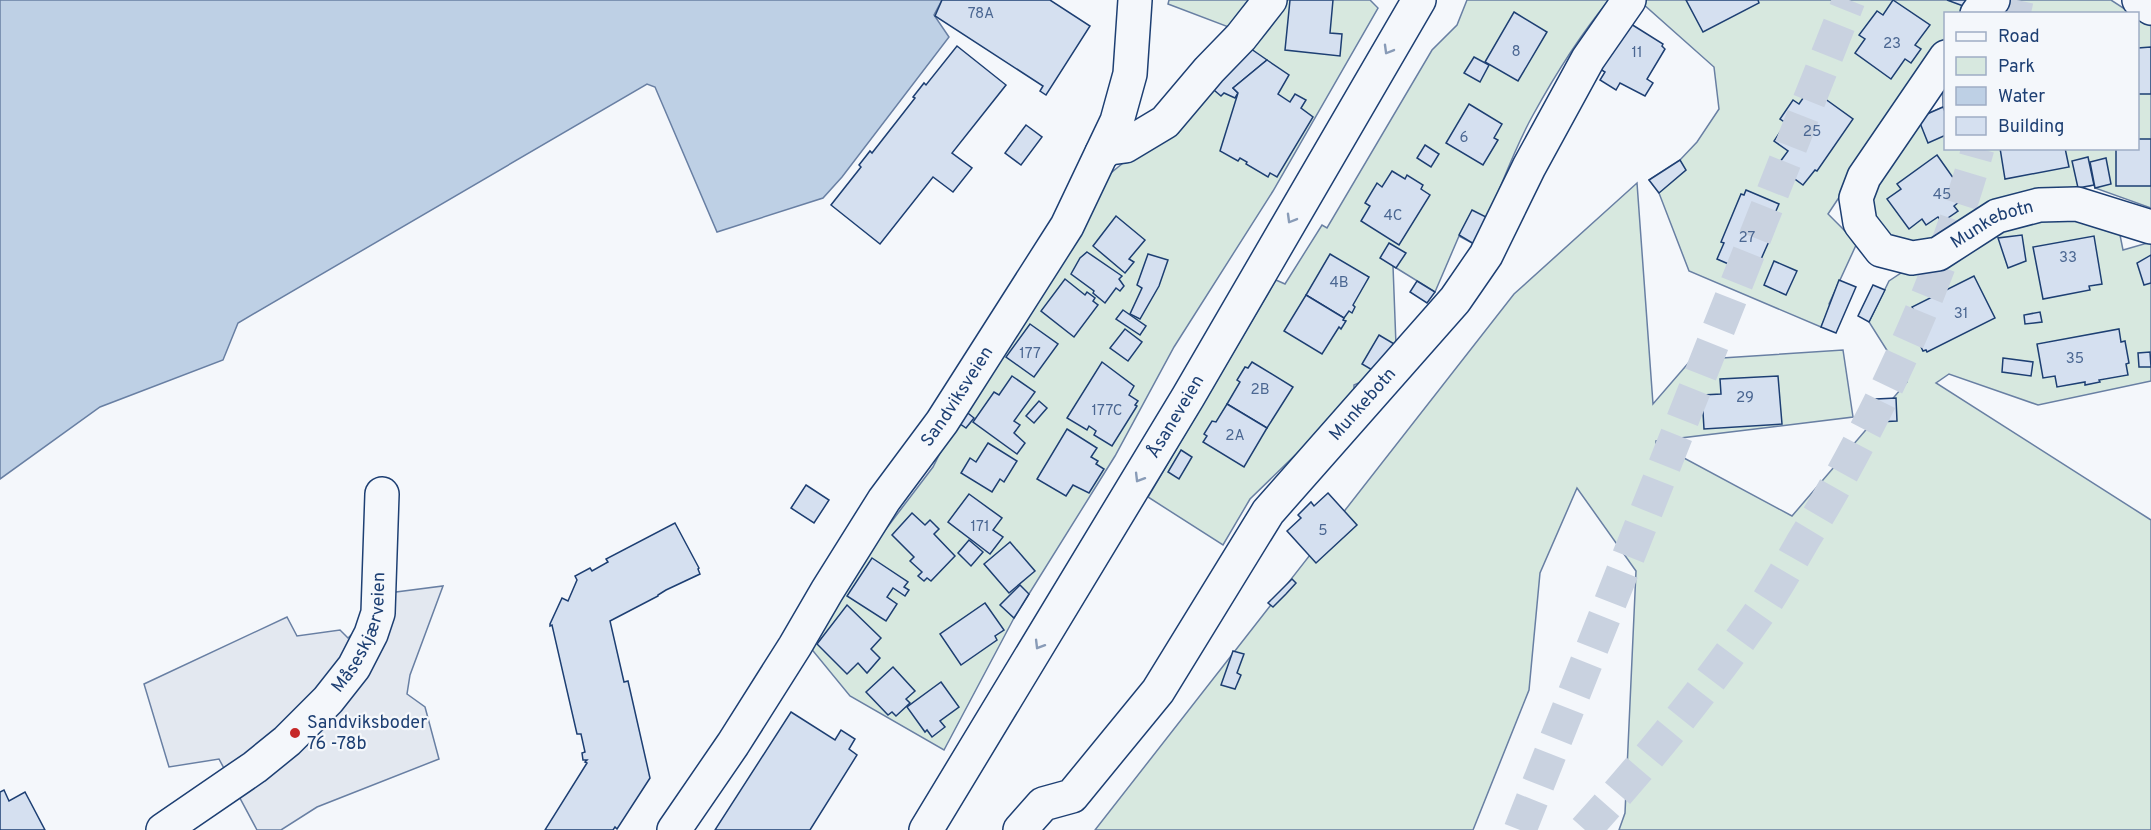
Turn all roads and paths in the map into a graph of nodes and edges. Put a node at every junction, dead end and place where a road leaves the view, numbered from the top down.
1 (1135, 0) edge
2 (1270, 0) edge
3 (1419, 0) edge
4 (1629, 0) edge
5 (1993, 0) edge
6 (2139, 0) edge
7 (2151, 8) edge
8 (1978, 12) edge
9 (1944, 60) edge
10 (1102, 153) junction
11 (2151, 227) edge
12 (382, 494) dead end
13 (164, 830) edge
14 (674, 830) edge
15 (927, 830) edge
16 (1020, 830) edge

1 - 10 main road, Sandviksveien
2 - 10 main road
3 -> 15 main road, Åsaneveien
4 - 16 main road, Munkebotn
5 - 8 main road
6 - 7 main road
9 - 11 main road, Munkebotn
10 - 14 main road, Sandviksveien
12 - 13 main road, Måseskjærveien

